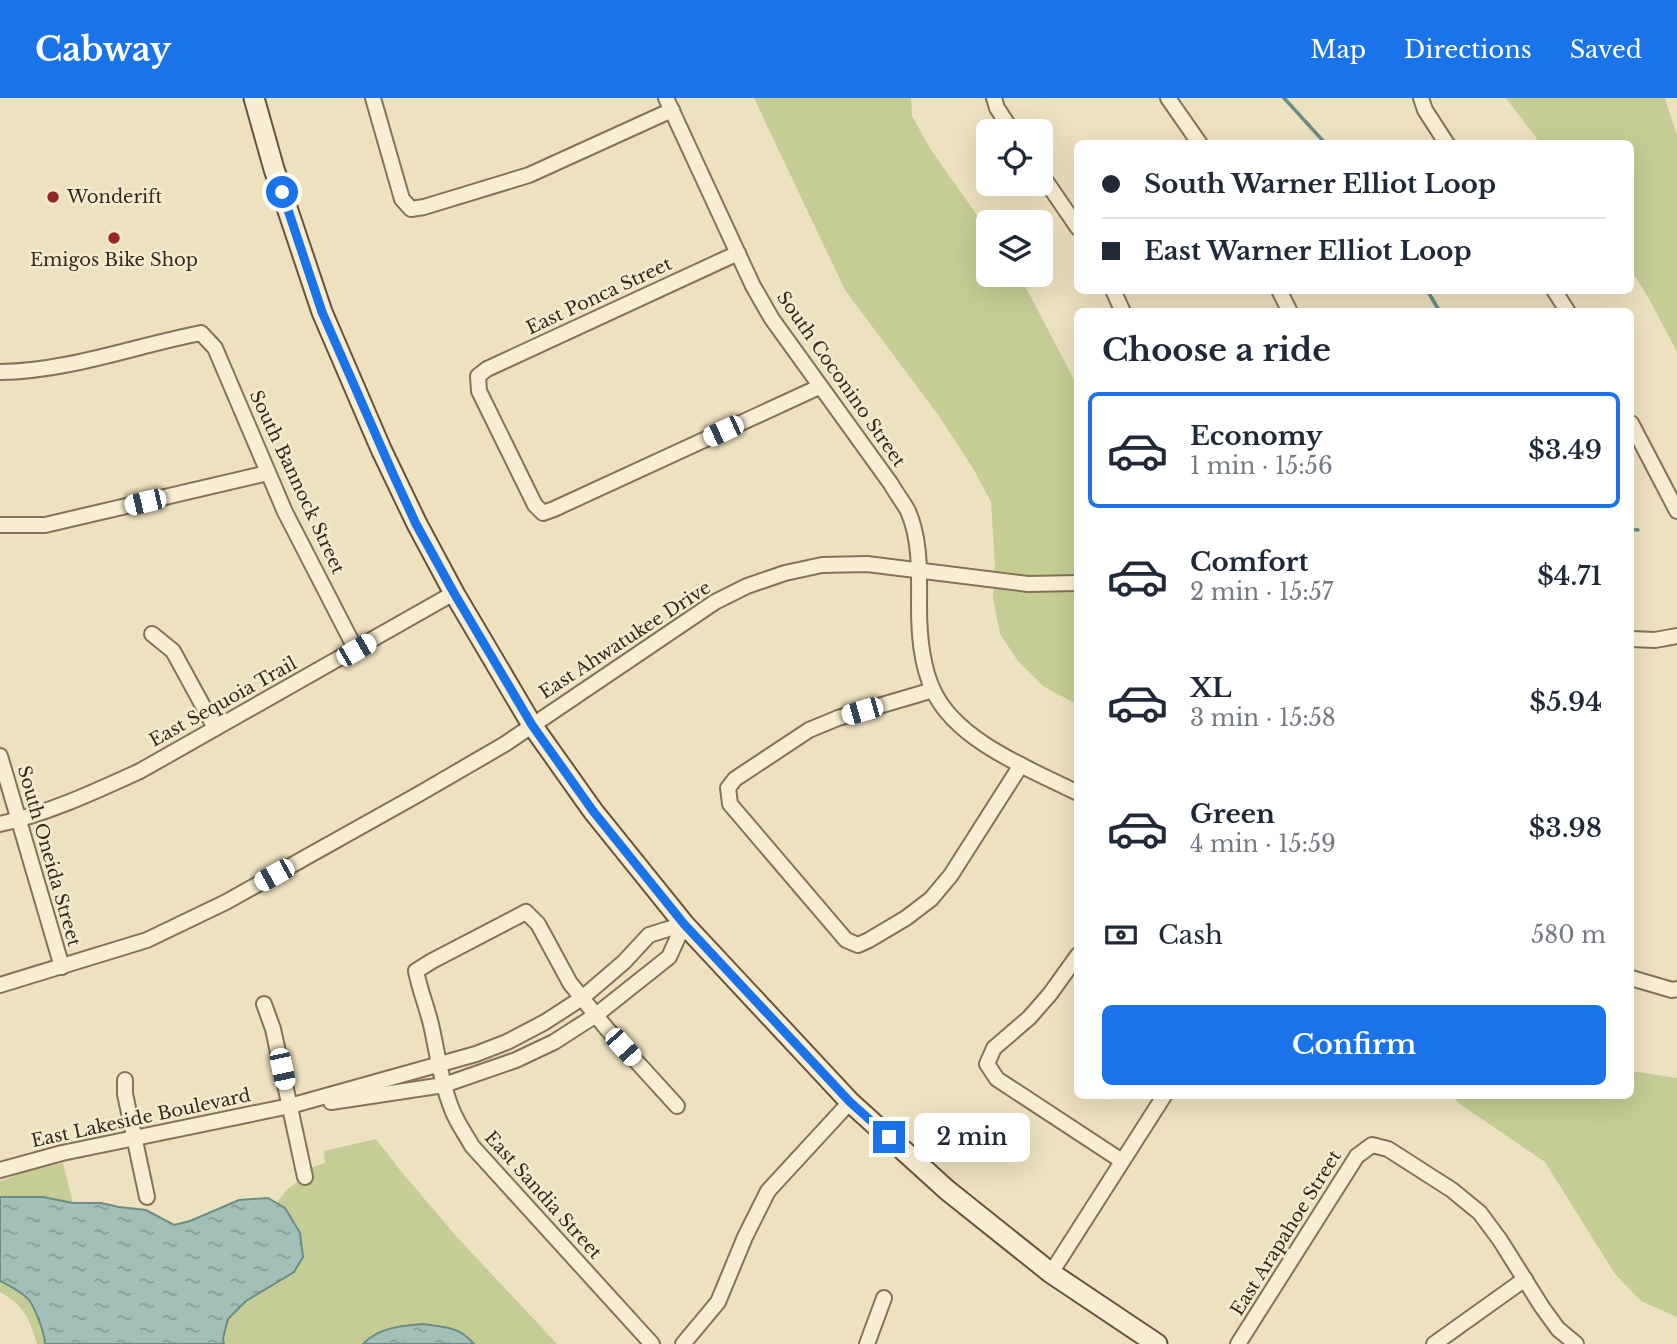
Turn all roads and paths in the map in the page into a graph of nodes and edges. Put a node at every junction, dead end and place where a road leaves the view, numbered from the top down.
1 (254, 98) edge
2 (373, 98) edge
3 (994, 98) edge
4 (1168, 98) edge
5 (1421, 98) edge
6 (669, 104) edge
7 (1004, 119) edge
8 (1197, 140) edge
9 (1444, 140) edge
10 (1053, 192) edge
11 (1074, 222) edge
12 (738, 253) junction
13 (0, 372) edge
14 (819, 387) junction
15 (1634, 429) edge
16 (268, 473) junction
17 (1677, 510) edge
18 (0, 525) edge
19 (920, 570) junction
20 (1074, 583) edge
21 (454, 593) junction
22 (152, 635) dead end
23 (1677, 636) edge
24 (1634, 639) edge
25 (356, 650) junction
26 (933, 690) junction
27 (532, 725) junction
28 (215, 729) junction
29 (0, 756) edge
30 (1021, 765) junction
31 (1074, 791) edge
32 (18, 820) junction
33 (0, 824) edge
34 (684, 924) junction
35 (1074, 961) edge
36 (62, 967) junction
37 (1634, 979) edge
38 (0, 985) edge
39 (1677, 989) edge
40 (264, 1004) dead end
41 (589, 1006) junction
42 (439, 1065) junction
43 (125, 1080) dead end
44 (444, 1085) junction
45 (1162, 1099) edge
46 (850, 1102) junction
47 (290, 1106) junction
48 (677, 1106) dead end
49 (134, 1140) junction
50 (1122, 1161) junction
51 (0, 1170) edge
52 (305, 1177) dead end
53 (147, 1198) dead end
54 (1051, 1273) junction
55 (1525, 1279) junction
56 (884, 1298) dead end
57 (652, 1344) edge
58 (683, 1344) edge
59 (867, 1344) edge
60 (1157, 1344) edge
61 (1238, 1344) edge
62 (1433, 1344) edge
63 (1576, 1344) edge

1 - 21 main road
2 - 6 street
3 - 7 street
4 - 8 street
5 - 9 street
6 - 12 street, South Coconino Street
10 - 11 street
12 - 14 street, South Coconino Street
12 - 14 street, East Ponca Street
13 - 16 street, South Bannock Street
14 - 19 street, South Coconino Street
15 - 17 street
16 - 18 street
16 - 25 street, South Bannock Street
19 - 20 street, East Ahwatukee Drive
19 - 26 street, South Coconino Street
19 - 27 street, East Ahwatukee Drive
21 - 25 street, East Sequoia Trail
21 - 27 main road
22 - 28 street
23 - 24 street
25 - 28 street, East Sequoia Trail
26 - 30 street, South Coconino Street
26 - 30 street
27 - 34 main road
27 - 36 street, East Ahwatukee Drive
28 - 32 street, East Sequoia Trail
29 - 32 street, South Oneida Street
30 - 31 street, South Coconino Street
32 - 33 street, East Sequoia Trail
32 - 36 street, South Oneida Street
34 - 41 street, East Lakeside Boulevard
34 - 41 street, East Lakeside Boulevard
34 - 46 main road
35 - 50 street
36 - 38 street, East Ahwatukee Drive
37 - 39 street
40 - 47 street
41 - 42 street, East Lakeside Boulevard
41 - 42 street, East Sandia Street
41 - 44 street, East Lakeside Boulevard
41 - 48 street
42 - 44 street, East Sandia Street
42 - 47 street, East Lakeside Boulevard
43 - 49 street
44 - 47 street, East Lakeside Boulevard
44 - 57 street, East Sandia Street
45 - 50 street
46 - 54 main road
46 - 58 street
47 - 49 street, East Lakeside Boulevard
47 - 52 street
49 - 51 street, East Lakeside Boulevard
49 - 53 street
50 - 54 street
54 - 60 main road
55 - 61 street, East Arapahoe Street
55 - 62 street
55 - 63 street, East Arapahoe Street
56 - 59 street

